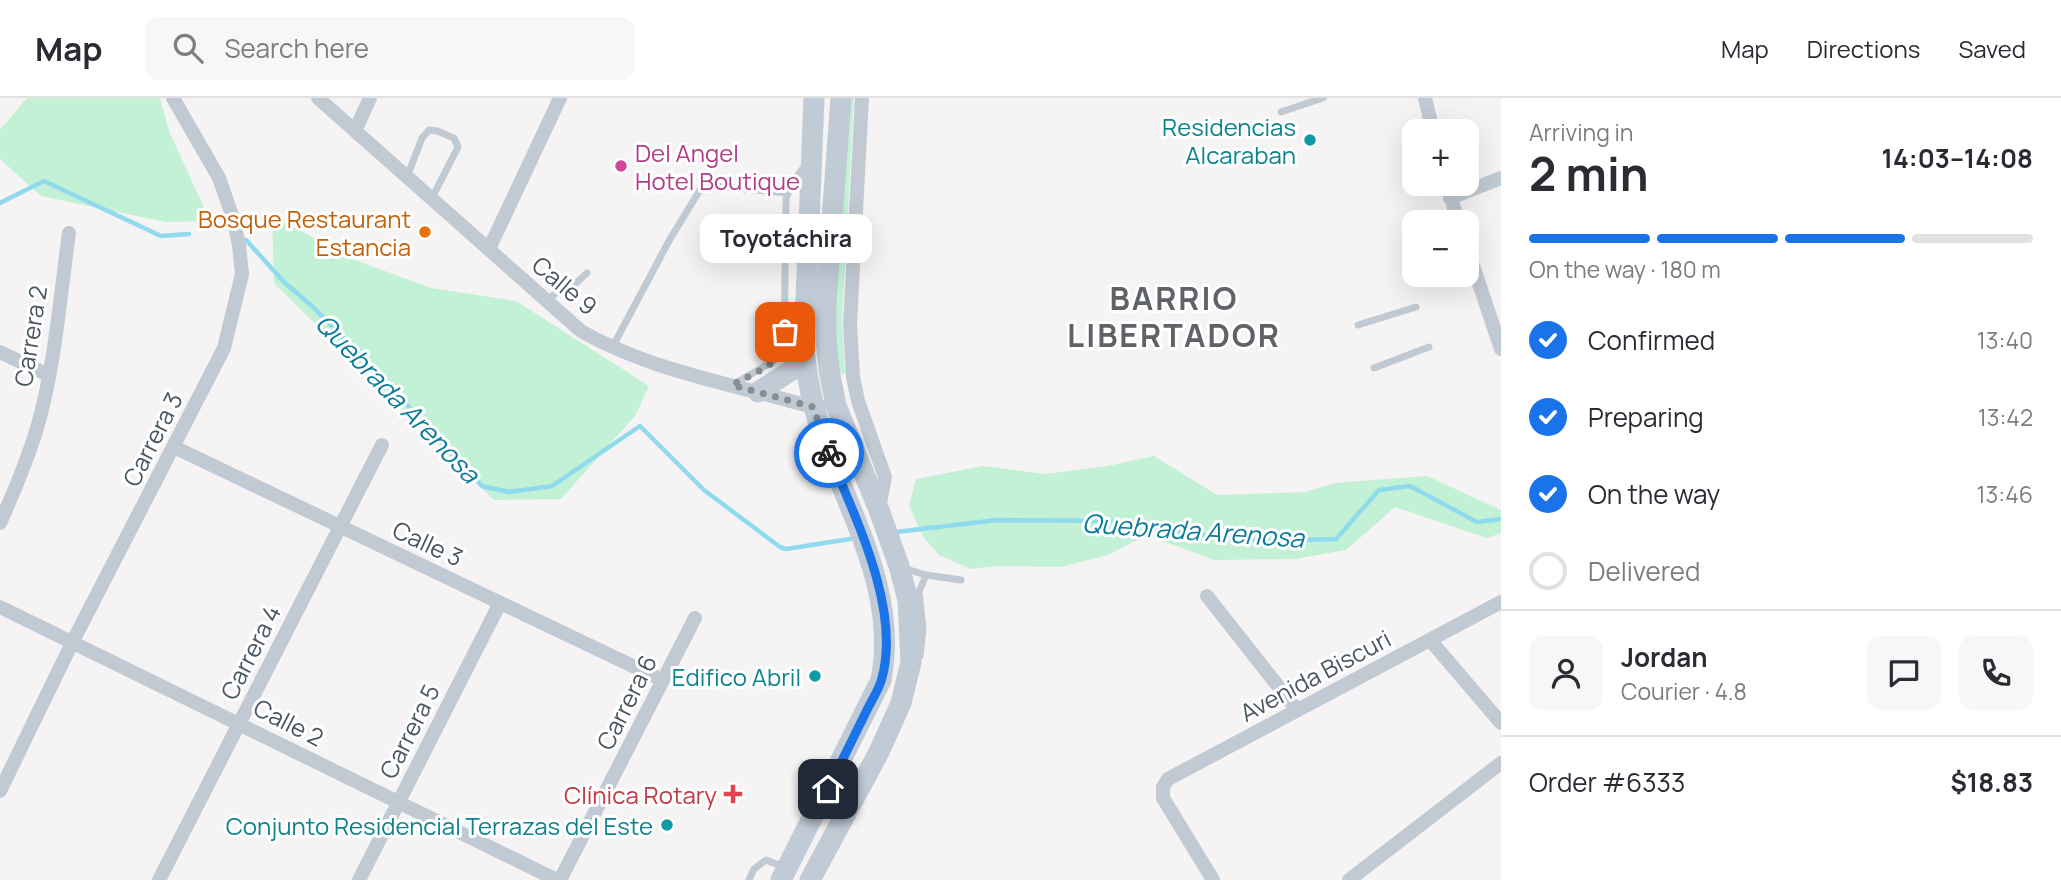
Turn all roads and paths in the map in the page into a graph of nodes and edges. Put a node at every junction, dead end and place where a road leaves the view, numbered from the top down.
1 (173, 98) edge
2 (318, 98) edge
3 (370, 98) edge
4 (560, 98) edge
5 (814, 98) edge
6 (841, 98) edge
7 (862, 98) edge
8 (1324, 98) edge
9 (1425, 98) edge
10 (1280, 112) dead end
11 (1430, 119) edge
12 (355, 131) junction
13 (810, 158) junction
14 (407, 177) junction
15 (1501, 178) edge
16 (1479, 183) edge
17 (788, 193) junction
18 (431, 198) junction
19 (69, 233) dead end
20 (489, 249) junction
21 (587, 273) dead end
22 (1479, 284) edge
23 (545, 301) junction
24 (1416, 307) dead end
25 (1358, 326) dead end
26 (1429, 347) dead end
27 (612, 348) junction
28 (804, 349) junction
29 (1501, 349) edge
30 (0, 352) edge
31 (1374, 368) dead end
32 (48, 375) junction
33 (732, 385) junction
34 (758, 392) junction
35 (836, 406) junction
36 (813, 407) junction
37 (382, 445) dead end
38 (174, 447) junction
39 (879, 510) junction
40 (0, 523) edge
41 (340, 527) junction
42 (900, 566) junction
43 (926, 575) junction
44 (961, 580) dead end
45 (1207, 596) dead end
46 (1501, 602) edge
47 (500, 603) junction
48 (0, 607) edge
49 (695, 618) dead end
50 (1430, 640) junction
51 (73, 641) junction
52 (907, 677) junction
53 (662, 680) junction
54 (1297, 710) junction
55 (239, 723) junction
56 (1501, 723) edge
57 (1501, 763) edge
58 (0, 791) edge
59 (398, 803) junction
60 (784, 874) edge
61 (159, 880) edge
62 (359, 880) edge
63 (558, 880) edge
64 (749, 880) edge
65 (810, 880) edge
66 (1213, 880) edge
67 (1349, 880) edge

1 - 38 street, Carrera 3
2 - 12 street, Calle 9
3 - 12 street
4 - 20 street
5 - 13 main road
6 - 35 main road
7 - 39 street
8 - 10 lane
9 - 11 street
12 - 14 street, Calle 9
13 - 17 lane
13 - 28 main road
14 - 18 street, Calle 9
14 - 18 lane
15 - 16 street
17 - 27 lane
17 - 33 lane
18 - 20 street, Calle 9
19 - 32 street, Carrera 2
20 - 23 street, Calle 9
21 - 23 lane
22 - 29 street
23 - 27 street, Calle 9
24 - 25 lane
26 - 31 lane
27 - 33 street, Calle 9
28 - 34 main road
28 - 36 main road
30 - 32 street
32 - 40 street, Carrera 2
33 - 34 street, Calle 9
34 - 36 street, Calle 9
35 - 36 street, Calle 9
35 - 39 main road
36 - 60 main road
37 - 41 street, Carrera 4
38 - 41 street, Calle 3
38 - 51 street, Carrera 3
39 - 42 main road
41 - 47 street, Calle 3
41 - 55 street, Carrera 4
42 - 43 lane
42 - 52 main road
43 - 44 lane
43 - 52 lane
45 - 54 street
46 - 50 street, Avenida Biscuri
47 - 53 street, Calle 3
47 - 59 street, Carrera 5
48 - 51 street, Calle 2
49 - 53 street, Carrera 6
50 - 54 street, Avenida Biscuri
50 - 56 street
51 - 55 street, Calle 2
51 - 58 street, Carrera 3
52 - 65 main road
53 - 63 street, Carrera 6
54 - 66 street, Avenida Biscuri
55 - 59 street, Calle 2
55 - 61 street, Carrera 4
57 - 67 street
59 - 62 street, Carrera 5
59 - 63 street, Calle 2
60 - 64 lane

